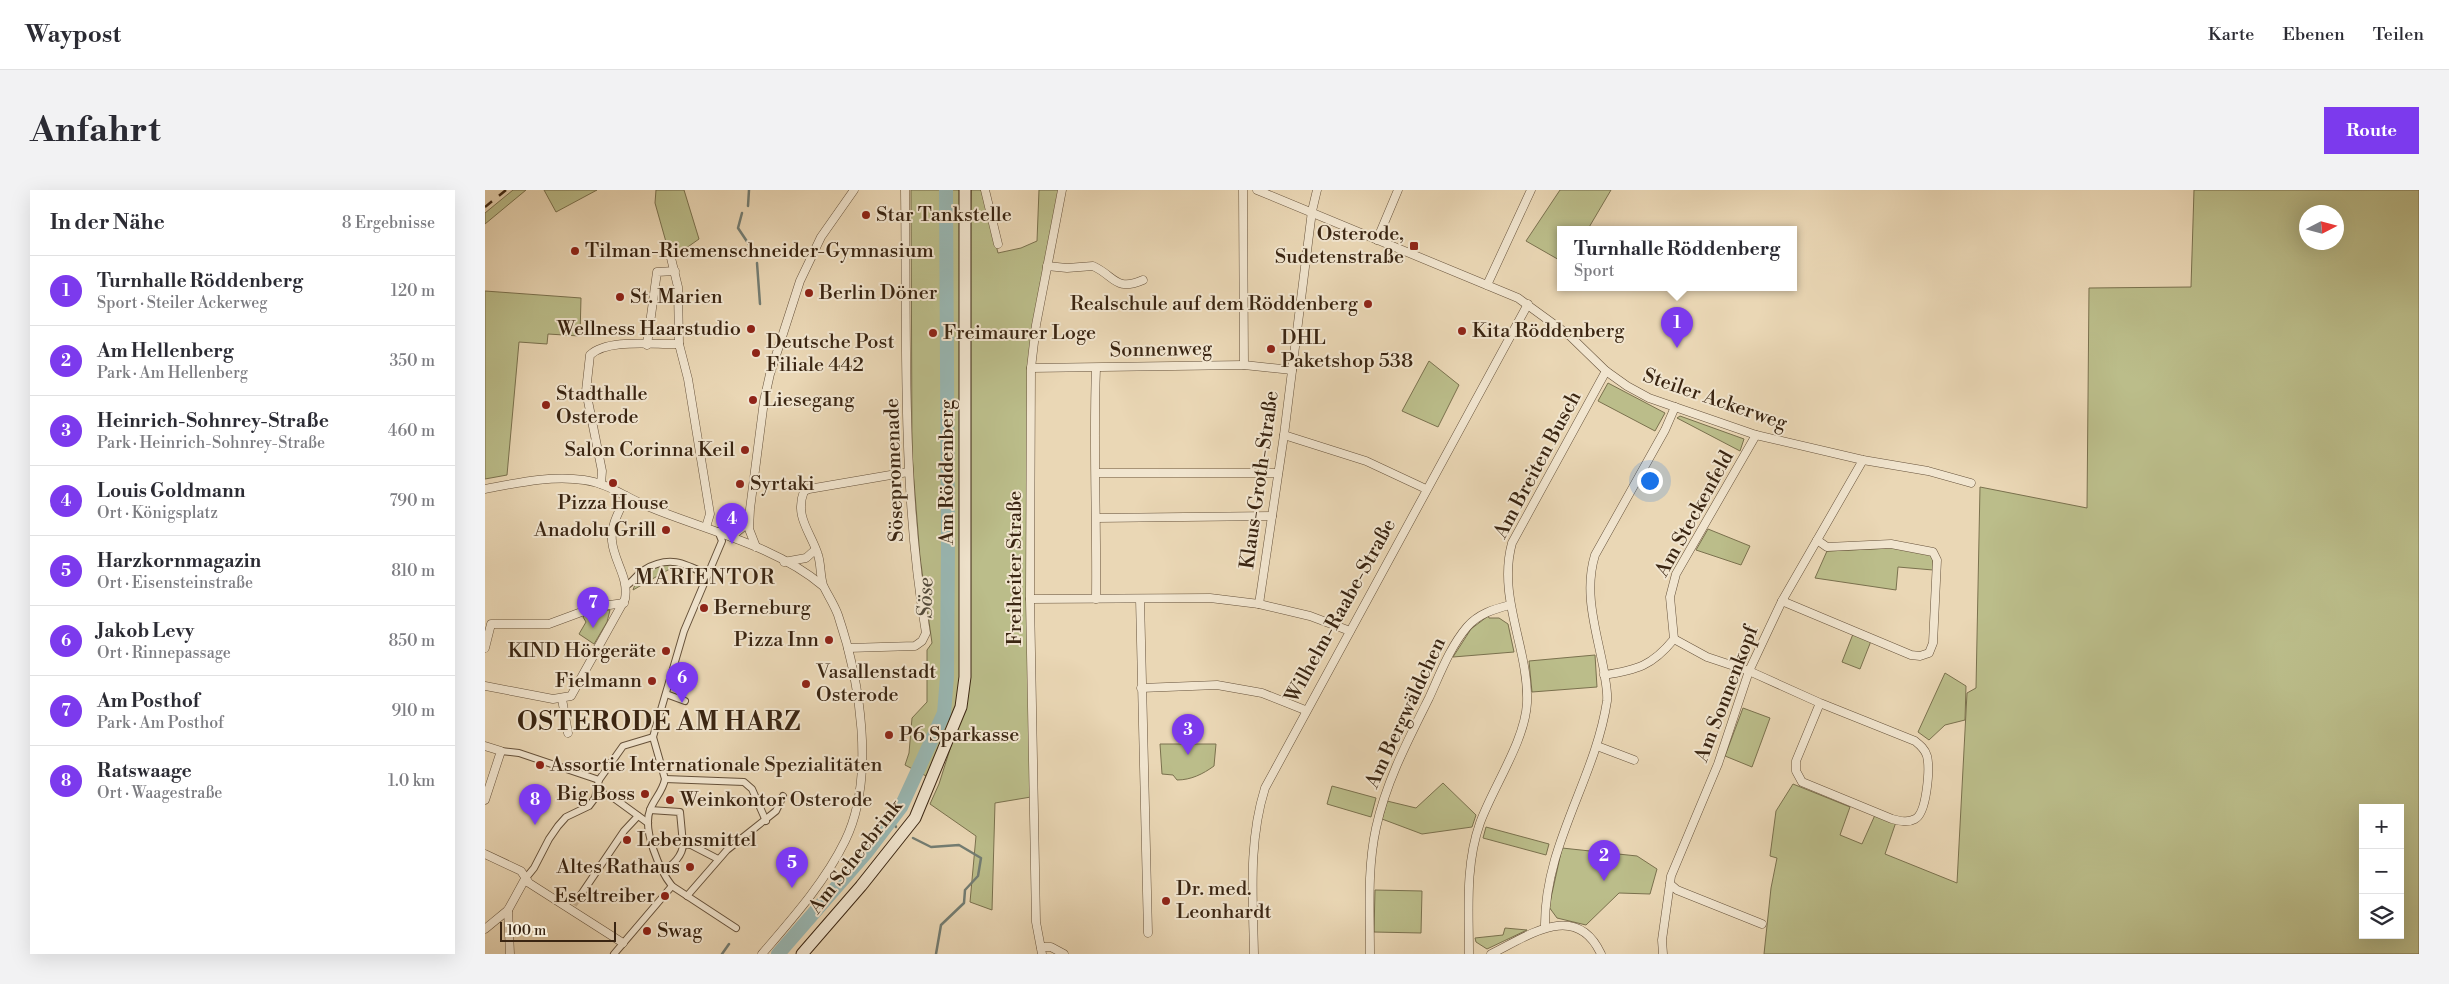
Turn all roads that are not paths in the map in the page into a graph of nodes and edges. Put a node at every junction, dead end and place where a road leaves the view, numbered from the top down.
1 (854, 190) edge
2 (905, 190) edge
3 (965, 190) edge
4 (985, 190) edge
5 (1062, 190) edge
6 (1243, 190) edge
7 (1257, 190) edge
8 (1317, 190) edge
9 (1398, 190) edge
10 (1531, 190) edge
11 (1312, 211) junction
12 (1377, 240) junction
13 (998, 244) dead end
14 (671, 258) dead end
15 (1047, 266) junction
16 (675, 271) junction
17 (1143, 280) dead end
18 (1487, 285) junction
19 (1528, 304) junction
20 (679, 344) junction
21 (647, 345) junction
22 (1244, 365) junction
23 (1031, 368) junction
24 (1096, 368) junction
25 (1292, 370) junction
26 (1606, 371) junction
27 (1675, 408) junction
28 (1284, 435) junction
29 (1756, 435) junction
30 (1863, 460) junction
31 (908, 472) junction
32 (1096, 473) junction
33 (1278, 473) junction
34 (1971, 483) dead end
35 (601, 484) junction
36 (485, 489) edge
37 (1426, 489) junction
38 (626, 496) junction
39 (750, 509) junction
40 (1272, 516) junction
41 (1097, 518) junction
42 (706, 527) junction
43 (718, 531) junction
44 (731, 537) junction
45 (1817, 540) junction
46 (755, 547) junction
47 (817, 553) junction
48 (784, 562) junction
49 (708, 575) junction
50 (626, 586) junction
51 (824, 586) junction
52 (1030, 598) junction
53 (1096, 599) junction
54 (1141, 599) junction
55 (1782, 601) junction
56 (624, 603) junction
57 (1259, 604) junction
58 (1510, 605) junction
59 (1350, 631) junction
60 (1674, 639) junction
61 (485, 648) edge
62 (848, 648) junction
63 (1749, 671) junction
64 (1604, 676) junction
65 (485, 686) edge
66 (1141, 688) junction
67 (666, 694) junction
68 (562, 699) junction
69 (685, 702) dead end
70 (1820, 703) junction
71 (1305, 710) junction
72 (568, 733) dead end
73 (653, 737) junction
74 (485, 746) edge
75 (1597, 746) junction
76 (501, 750) junction
77 (1635, 760) dead end
78 (665, 778) junction
79 (933, 779) joint
80 (599, 780) junction
81 (598, 793) junction
82 (783, 796) dead end
83 (485, 800) edge
84 (650, 810) junction
85 (638, 816) junction
86 (766, 821) junction
87 (647, 823) junction
88 (683, 844) junction
89 (485, 854) edge
90 (718, 859) junction
91 (663, 870) junction
92 (525, 879) junction
93 (1670, 884) junction
94 (672, 886) junction
95 (580, 896) tunnel mouth
96 (687, 896) junction
97 (508, 910) junction
98 (1762, 924) dead end
99 (1545, 927) junction
100 (736, 928) dead end
101 (485, 930) edge
102 (1148, 934) dead end
103 (773, 941) junction
104 (623, 943) junction
105 (1041, 951) edge
106 (509, 954) edge
107 (614, 954) edge
108 (762, 954) edge
109 (770, 954) edge
110 (802, 954) edge
111 (1064, 954) edge
112 (1254, 954) edge
113 (1369, 954) edge
114 (1469, 954) edge
115 (1491, 954) edge
116 (1601, 954) edge
117 (1663, 954) edge

1 - 39 street
2 - 31 street, Sösepromenade
3 - 79 main road, Am Röddenberg
4 - 13 street
5 - 15 street, Freiheiter Straße
6 - 22 street
7 - 11 street, Steiler Ackerweg
8 - 11 street, Klaus-Groth-Straße
9 - 12 street
10 - 18 street
11 - 12 street, Steiler Ackerweg
11 - 25 street, Klaus-Groth-Straße
12 - 18 street, Steiler Ackerweg
14 - 16 street
15 - 17 street
15 - 23 street, Freiheiter Straße
16 - 20 street
16 - 21 street
18 - 19 street, Steiler Ackerweg
19 - 26 street, Steiler Ackerweg
19 - 37 street, Wilhelm-Raabe-Straße
20 - 21 street
20 - 42 street
21 - 35 street
22 - 24 street, Sonnenweg
22 - 25 street, Sonnenweg
23 - 24 street, Sonnenweg
23 - 52 street, Freiheiter Straße
24 - 32 street
25 - 28 street, Klaus-Groth-Straße
26 - 27 street, Steiler Ackerweg
26 - 58 street, Am Breiten Busch
27 - 29 street, Steiler Ackerweg
27 - 64 street
28 - 33 street, Klaus-Groth-Straße
28 - 37 street
29 - 30 street, Steiler Ackerweg
29 - 60 street, Am Steckenfeld
30 - 34 street, Steiler Ackerweg
30 - 45 street, Am Sonnenkopf
31 - 47 street
31 - 62 street, Sösepromenade
32 - 33 street
32 - 41 street
33 - 40 street, Klaus-Groth-Straße
35 - 36 street
35 - 38 street
37 - 59 street, Wilhelm-Raabe-Straße
38 - 42 street
38 - 50 street
39 - 44 street
39 - 46 street
40 - 41 street
40 - 57 street, Klaus-Groth-Straße
41 - 53 street
42 - 43 street
43 - 44 street
43 - 49 street
44 - 46 street
45 - 55 street, Am Sonnenkopf
45 - 55 street
46 - 48 street
47 - 48 street
47 - 51 street
48 - 51 street
49 - 50 street
49 - 67 street
50 - 56 street
51 - 62 street
52 - 53 street
52 - 105 street, Freiheiter Straße
53 - 54 street
54 - 57 street
54 - 66 street
55 - 63 street, Am Sonnenkopf
56 - 61 street
56 - 68 street
57 - 59 street
58 - 113 street, Am Bergwäldchen
58 - 114 street, Am Breiten Busch
59 - 71 street, Wilhelm-Raabe-Straße
60 - 63 street
60 - 64 street
62 - 103 street
63 - 70 street
63 - 93 street, Am Sonnenkopf
64 - 75 street
65 - 68 street
66 - 71 street
66 - 102 street
67 - 69 street
67 - 73 street
68 - 72 street
70 - 70 street
71 - 112 street, Wilhelm-Raabe-Straße
73 - 78 street
73 - 80 street
74 - 76 street
75 - 77 street
75 - 99 street
76 - 80 street
76 - 83 street
78 - 84 street
78 - 86 street
79 - 110 main road, Am Scheebrink
80 - 81 street
81 - 85 street
81 - 92 street
82 - 86 street
84 - 87 street
84 - 88 street
85 - 87 street
85 - 95 street
86 - 90 street
87 - 91 street
88 - 90 street
88 - 91 street
89 - 92 street
90 - 96 street
91 - 94 street
92 - 97 street
92 - 104 street
93 - 98 street
93 - 117 street, Am Sonnenkopf
94 - 96 street
94 - 104 street
96 - 100 street
97 - 101 street
97 - 106 street
99 - 115 street
99 - 116 street
103 - 108 street
103 - 109 street
104 - 107 street
105 - 111 street

